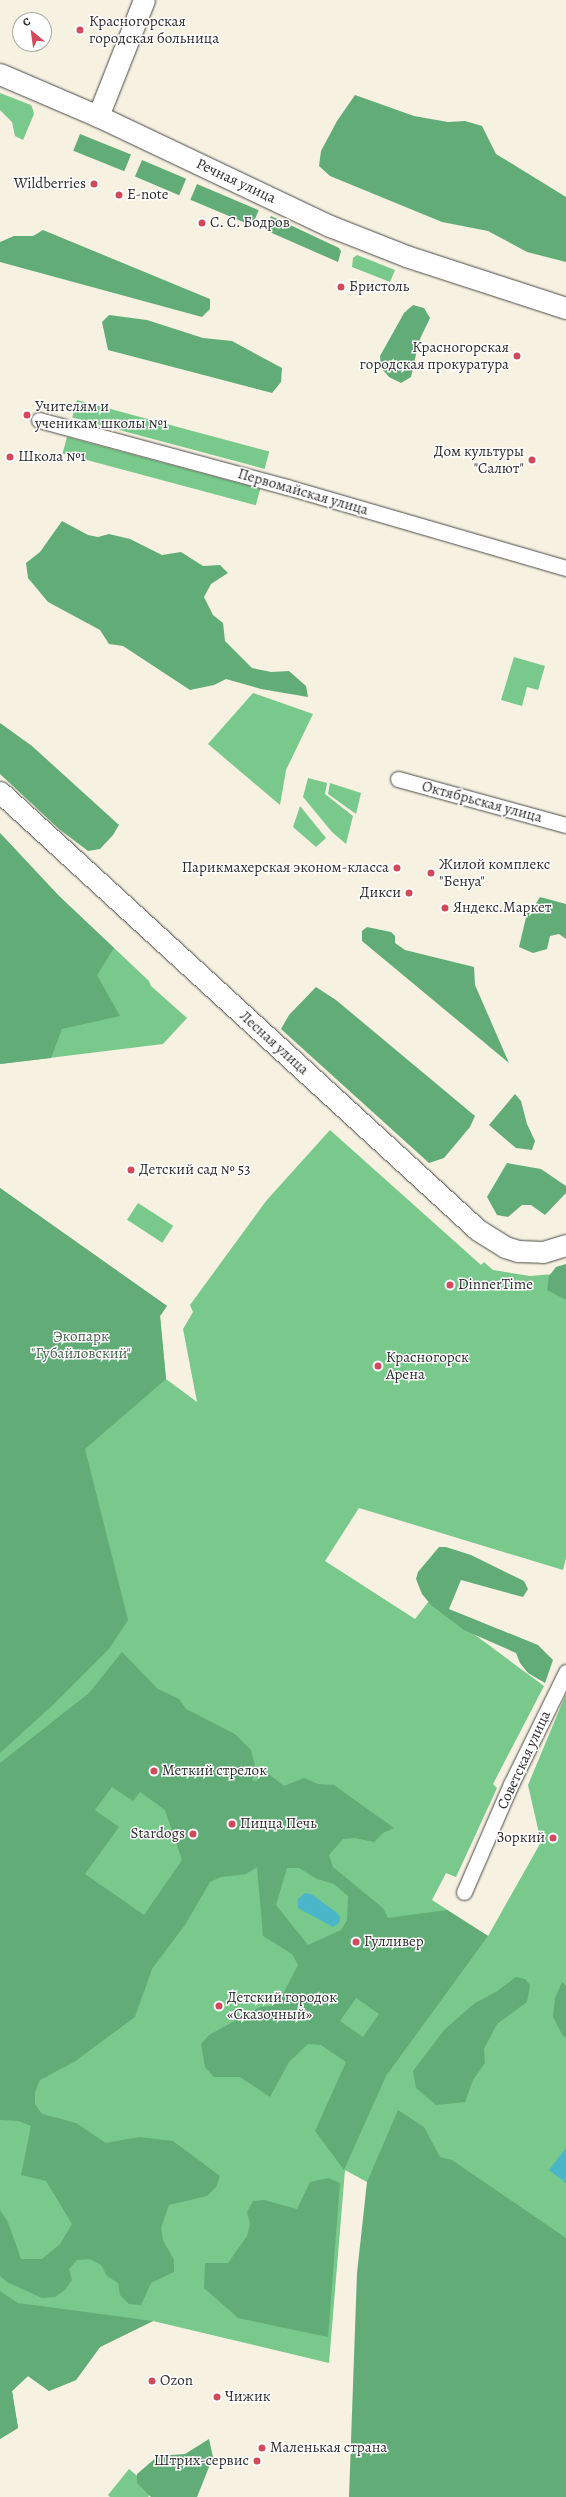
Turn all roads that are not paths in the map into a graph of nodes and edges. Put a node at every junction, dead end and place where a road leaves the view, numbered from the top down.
1 (144, 0) edge
2 (0, 74) edge
3 (98, 116) junction
4 (566, 308) edge
5 (39, 420) dead end
6 (566, 568) edge
7 (398, 779) dead end
8 (0, 792) edge
9 (566, 825) edge
10 (566, 1244) edge
11 (566, 1672) edge
12 (464, 1892) dead end

1 - 3 main road
2 - 3 main road, Речная улица
3 - 4 main road, Речная улица
5 - 6 street, Первомайская улица
7 - 9 street, Октябрьская улица
8 - 10 main road, Лесная улица
11 - 12 street, Советская улица

